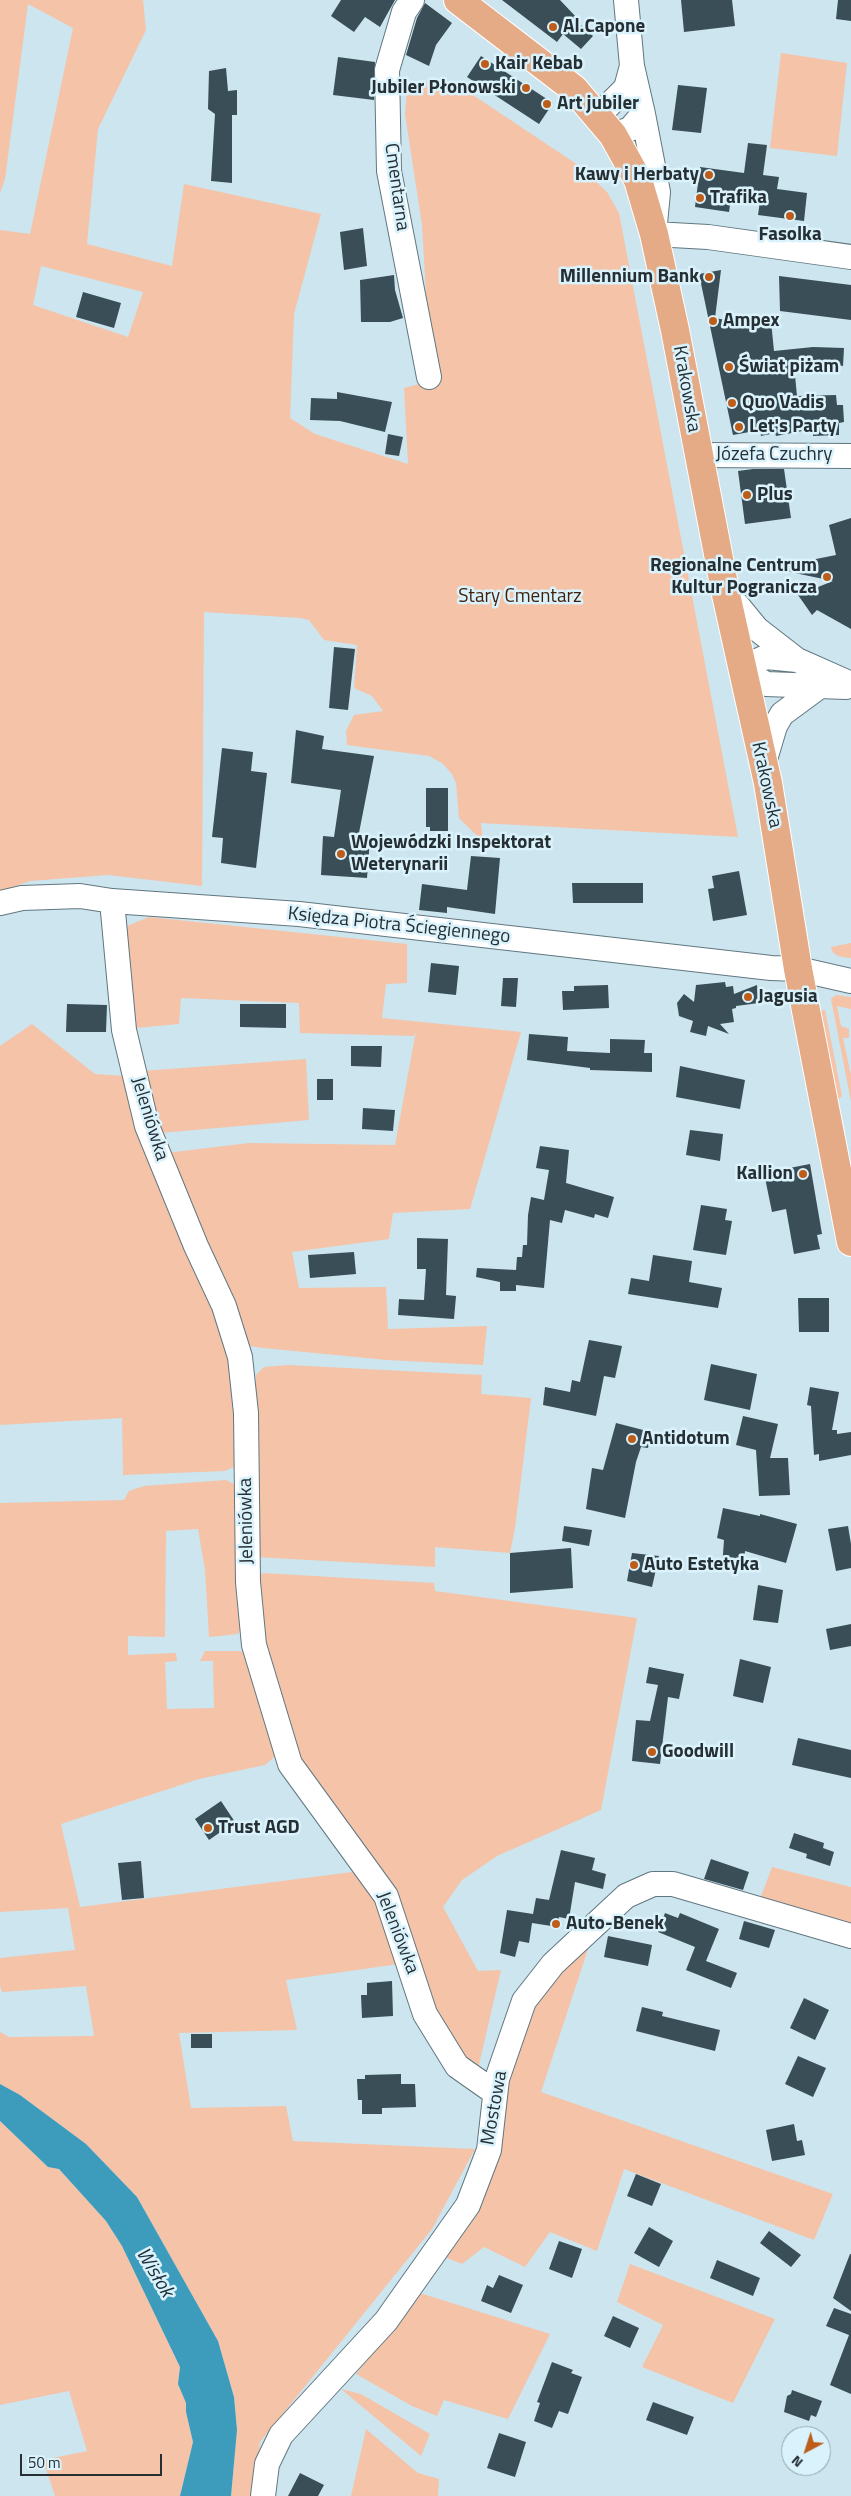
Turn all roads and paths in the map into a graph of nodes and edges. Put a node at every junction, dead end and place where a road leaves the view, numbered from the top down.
1 (412, 0) edge
2 (458, 0) edge
3 (626, 0) edge
4 (632, 66) junction
5 (643, 114) junction
6 (605, 125) junction
7 (654, 234) junction
8 (851, 258) edge
9 (429, 377) dead end
10 (698, 455) junction
11 (851, 456) edge
12 (725, 590) junction
13 (797, 660) junction
14 (741, 668) junction
15 (820, 686) junction
16 (851, 686) edge
17 (763, 766) junction
18 (112, 901) junction
19 (0, 903) edge
20 (798, 969) junction
21 (851, 981) edge
22 (851, 1242) edge
23 (851, 1936) edge
24 (494, 2092) junction
25 (264, 2496) edge

1 - 9 street, Cmentarna
2 - 6 main road, Krakowska
3 - 4 street
4 - 5 street
4 - 6 street
5 - 6 street
5 - 7 street
6 - 7 main road, Krakowska
7 - 8 street
7 - 10 main road, Krakowska
10 - 11 street, Józefa Czuchry
10 - 12 main road, Krakowska
12 - 13 street
12 - 14 main road, Krakowska
13 - 14 street
13 - 16 street
14 - 15 street
14 - 17 main road, Krakowska
15 - 16 street
15 - 17 street
17 - 20 main road, Krakowska
18 - 19 street, Księdza Piotra Ściegiennego
18 - 20 street, Księdza Piotra Ściegiennego
18 - 24 street, Jeleniówka
20 - 21 street, Księdza Piotra Ściegiennego
20 - 22 main road, Krakowska
23 - 24 street, Mostowa
24 - 25 street, Mostowa

